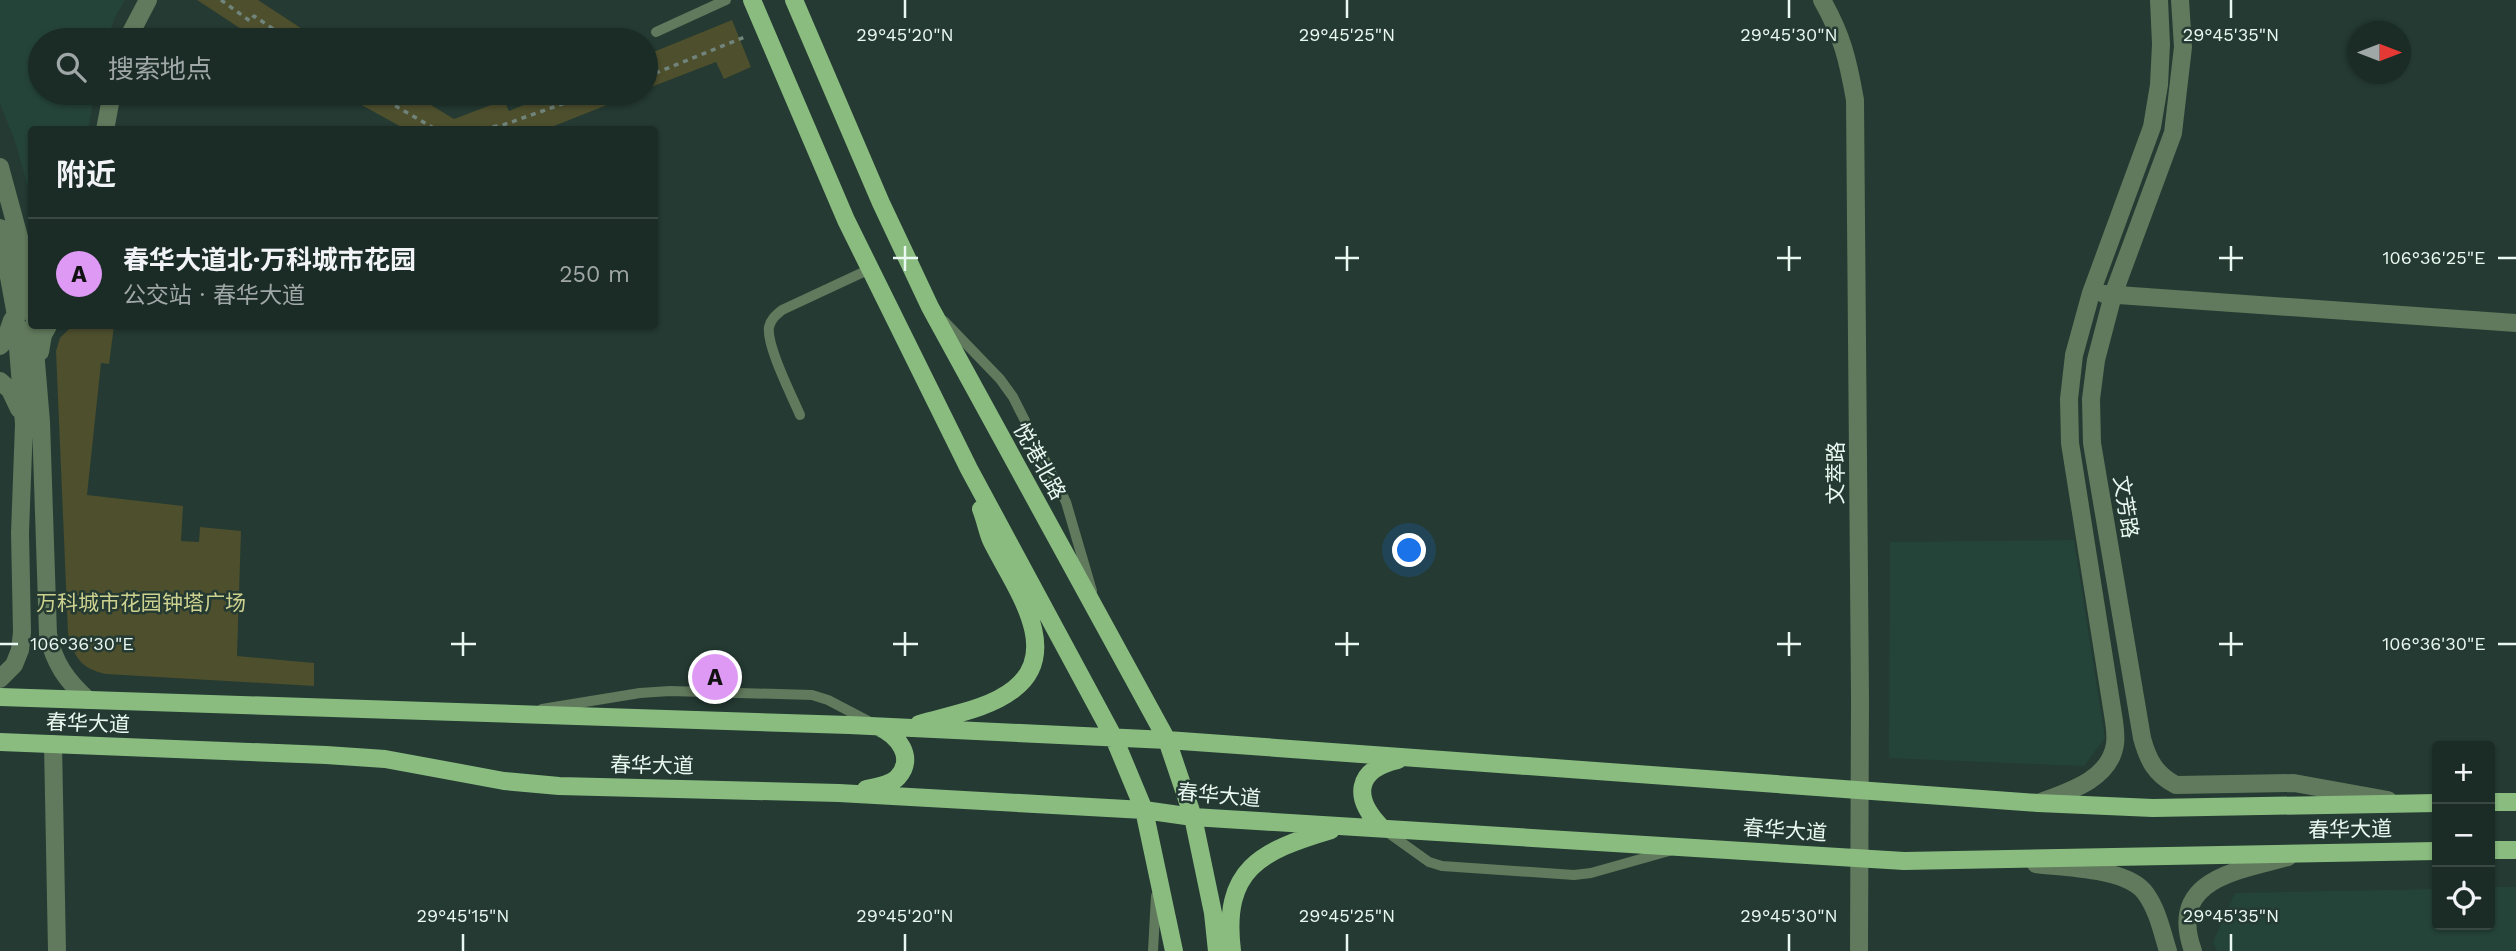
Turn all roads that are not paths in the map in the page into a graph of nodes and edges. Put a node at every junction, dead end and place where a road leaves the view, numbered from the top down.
1 (148, 0) edge
2 (726, 0) edge
3 (752, 0) edge
4 (794, 0) edge
5 (1822, 0) edge
6 (2159, 0) edge
7 (2180, 0) edge
8 (133, 28) edge
9 (658, 31) edge
10 (110, 105) edge
11 (106, 126) edge
12 (0, 167) edge
13 (0, 228) edge
14 (27, 254) edge
15 (870, 269) junction
16 (2091, 293) junction
17 (2113, 295) junction
18 (930, 307) junction
19 (23, 312) edge
20 (2516, 323) edge
21 (33, 329) edge
22 (46, 329) edge
23 (0, 346) edge
24 (37, 376) junction
25 (0, 382) edge
26 (800, 415) dead end
27 (24, 425) junction
28 (969, 469) junction
29 (1100, 618) junction
30 (0, 679) edge
31 (0, 697) edge
32 (88, 700) junction
33 (512, 714) junction
34 (877, 726) junction
35 (906, 728) junction
36 (1114, 738) junction
37 (1167, 740) junction
38 (0, 743) edge
39 (53, 744) junction
40 (1411, 758) junction
41 (839, 793) junction
42 (2495, 802) edge
43 (2516, 802) edge
44 (2038, 803) junction
45 (2432, 803) edge
46 (2409, 804) junction
47 (1144, 810) junction
48 (1193, 817) junction
49 (1345, 826) junction
50 (1382, 828) junction
51 (1686, 846) junction
52 (2495, 850) edge
53 (2516, 850) edge
54 (2432, 851) edge
55 (2305, 853) junction
56 (1998, 859) junction
57 (1158, 872) junction
58 (1859, 950) edge
59 (57, 951) edge
60 (1153, 951) edge
61 (1174, 951) edge
62 (1217, 951) edge
63 (1232, 951) edge
64 (2168, 951) edge
65 (2193, 951) edge

1 - 8 street
2 - 9 lane
3 - 15 main road
4 - 18 main road, 悦港北路
5 - 58 street, 文萃路
6 - 16 street
7 - 17 street, 文芳路
10 - 11 street
12 - 14 street
13 - 19 street
14 - 19 street
15 - 26 lane
15 - 28 main road
16 - 17 street
16 - 44 street
17 - 20 street
17 - 46 street, 文芳路
18 - 29 main road, 悦港北路
18 - 29 lane
19 - 23 street
19 - 27 street
21 - 24 street
22 - 24 street
24 - 32 street
25 - 27 street
27 - 30 street
28 - 35 main road
28 - 36 main road
29 - 37 main road, 悦港北路
31 - 32 main road, 春华大道
32 - 33 main road, 春华大道
33 - 34 main road, 春华大道
33 - 34 lane
34 - 35 main road, 春华大道
34 - 41 main road
35 - 36 main road, 春华大道
36 - 37 main road, 春华大道
36 - 47 main road
37 - 40 main road, 春华大道
37 - 48 main road, 悦港北路
38 - 39 main road, 春华大道
39 - 41 main road, 春华大道
39 - 59 street
40 - 44 main road, 春华大道
40 - 50 main road
41 - 47 main road, 春华大道
42 - 43 main road
44 - 46 main road, 春华大道
45 - 46 main road, 春华大道
47 - 48 main road, 春华大道
47 - 57 main road
48 - 49 main road, 春华大道
48 - 62 main road, 悦港北路
49 - 50 main road, 春华大道
49 - 63 main road
50 - 51 main road, 春华大道
50 - 51 lane
51 - 56 main road, 春华大道
52 - 53 main road
54 - 55 main road, 春华大道
55 - 56 main road, 春华大道
55 - 65 street
56 - 64 street
57 - 60 lane
57 - 61 main road

